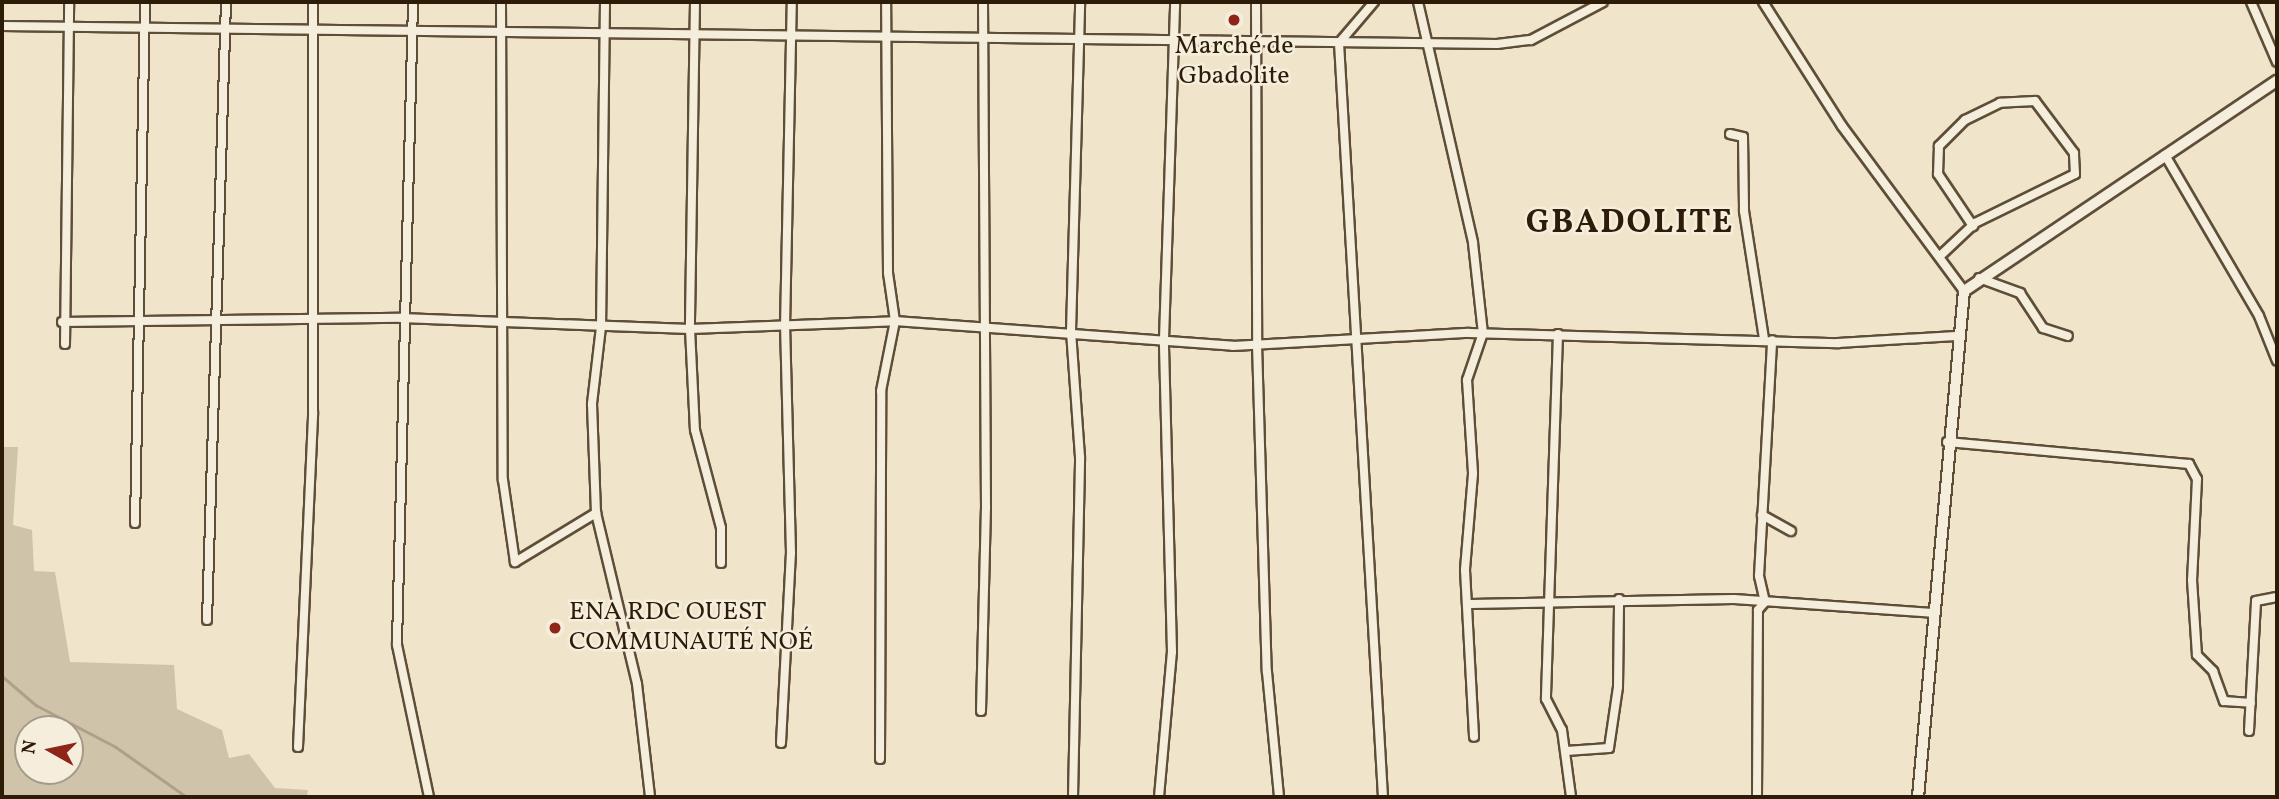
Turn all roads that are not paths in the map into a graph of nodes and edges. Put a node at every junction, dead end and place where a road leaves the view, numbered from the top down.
1 (69, 2) edge
2 (145, 2) edge
3 (226, 2) edge
4 (313, 2) edge
5 (413, 2) edge
6 (501, 2) edge
7 (605, 2) edge
8 (695, 2) edge
9 (792, 2) edge
10 (886, 2) edge
11 (983, 2) edge
12 (1080, 2) edge
13 (1175, 2) edge
14 (1256, 2) edge
15 (1374, 2) edge
16 (1418, 2) edge
17 (1603, 2) edge
18 (1763, 2) edge
19 (2251, 2) edge
20 (2, 26) edge
21 (69, 26) junction
22 (144, 28) junction
23 (313, 30) junction
24 (225, 32) junction
25 (413, 32) junction
26 (695, 34) junction
27 (606, 35) junction
28 (500, 36) junction
29 (791, 36) junction
30 (886, 38) junction
31 (982, 40) junction
32 (1080, 41) junction
33 (1174, 43) junction
34 (1256, 43) junction
35 (1339, 43) junction
36 (1431, 44) junction
37 (2277, 62) edge
38 (2277, 81) edge
39 (1730, 134) dead end
40 (2165, 155) junction
41 (1973, 226) junction
42 (1940, 256) junction
43 (1979, 278) junction
44 (1965, 290) junction
45 (401, 318) junction
46 (312, 319) junction
47 (218, 321) junction
48 (895, 321) junction
49 (136, 322) junction
50 (62, 323) junction
51 (503, 324) junction
52 (984, 326) junction
53 (601, 327) junction
54 (785, 327) junction
55 (690, 329) junction
56 (1071, 331) junction
57 (1483, 333) junction
58 (1558, 334) junction
59 (1956, 336) junction
60 (2068, 336) dead end
61 (1164, 339) junction
62 (1354, 339) junction
63 (1768, 340) junction
64 (65, 344) dead end
65 (1257, 344) junction
66 (2277, 361) edge
67 (1947, 442) junction
68 (596, 513) junction
69 (1762, 515) junction
70 (135, 523) dead end
71 (1791, 531) dead end
72 (721, 563) dead end
73 (2277, 597) edge
74 (1553, 599) junction
75 (1619, 599) junction
76 (1765, 602) junction
77 (1471, 604) junction
78 (1933, 613) junction
79 (207, 620) dead end
80 (2251, 703) junction
81 (981, 712) dead end
82 (2249, 731) dead end
83 (1474, 737) dead end
84 (781, 743) dead end
85 (298, 747) dead end
86 (1566, 751) junction
87 (880, 759) dead end
88 (429, 797) edge
89 (650, 797) edge
90 (1073, 797) edge
91 (1158, 797) edge
92 (1279, 797) edge
93 (1382, 797) edge
94 (1571, 797) edge
95 (1757, 797) edge
96 (1918, 797) edge

1 - 21 street
2 - 22 street
3 - 24 street
4 - 23 street
5 - 25 street
6 - 28 street
7 - 27 street
8 - 26 street
9 - 29 street
10 - 30 street
11 - 31 street
12 - 32 street
13 - 33 street
14 - 34 street
15 - 35 street
16 - 36 street
17 - 36 street
18 - 42 street
19 - 37 street
20 - 21 street
21 - 22 street
21 - 50 street
22 - 24 street
22 - 49 street
23 - 24 street
23 - 25 street
23 - 46 street
24 - 47 street
25 - 28 street
25 - 45 street
26 - 27 street
26 - 29 street
26 - 55 street
27 - 28 street
27 - 53 street
28 - 51 street
29 - 30 street
29 - 54 street
30 - 31 street
30 - 48 street
31 - 32 street
31 - 52 street
32 - 33 street
32 - 56 street
33 - 34 street
33 - 61 street
34 - 35 street
34 - 65 street
35 - 36 street
35 - 62 street
36 - 57 street
38 - 40 street
39 - 63 street
40 - 43 street
40 - 66 street
41 - 41 street
41 - 42 street
42 - 44 street
43 - 44 street
43 - 60 street
44 - 59 street
45 - 46 street
45 - 51 street
45 - 88 street
46 - 47 street
46 - 85 street
47 - 49 street
47 - 79 street
48 - 52 street
48 - 54 street
48 - 87 street
49 - 50 street
49 - 70 street
50 - 64 street
51 - 53 street
51 - 68 street
52 - 56 street
52 - 81 street
53 - 55 street
53 - 68 street
54 - 55 street
54 - 84 street
55 - 72 street
56 - 61 street
56 - 90 street
57 - 58 street
57 - 62 street
57 - 77 street
58 - 63 street
58 - 74 street
59 - 63 street
59 - 67 street
61 - 65 street
61 - 91 street
62 - 65 street
62 - 93 street
63 - 69 street
65 - 92 street
67 - 78 street
67 - 80 street
68 - 89 street
69 - 71 street
69 - 76 street
73 - 80 street
74 - 75 street
74 - 77 street
74 - 86 street
75 - 76 street
75 - 86 street
76 - 78 street
76 - 95 street
77 - 83 street
78 - 96 street
80 - 82 street
86 - 94 street

